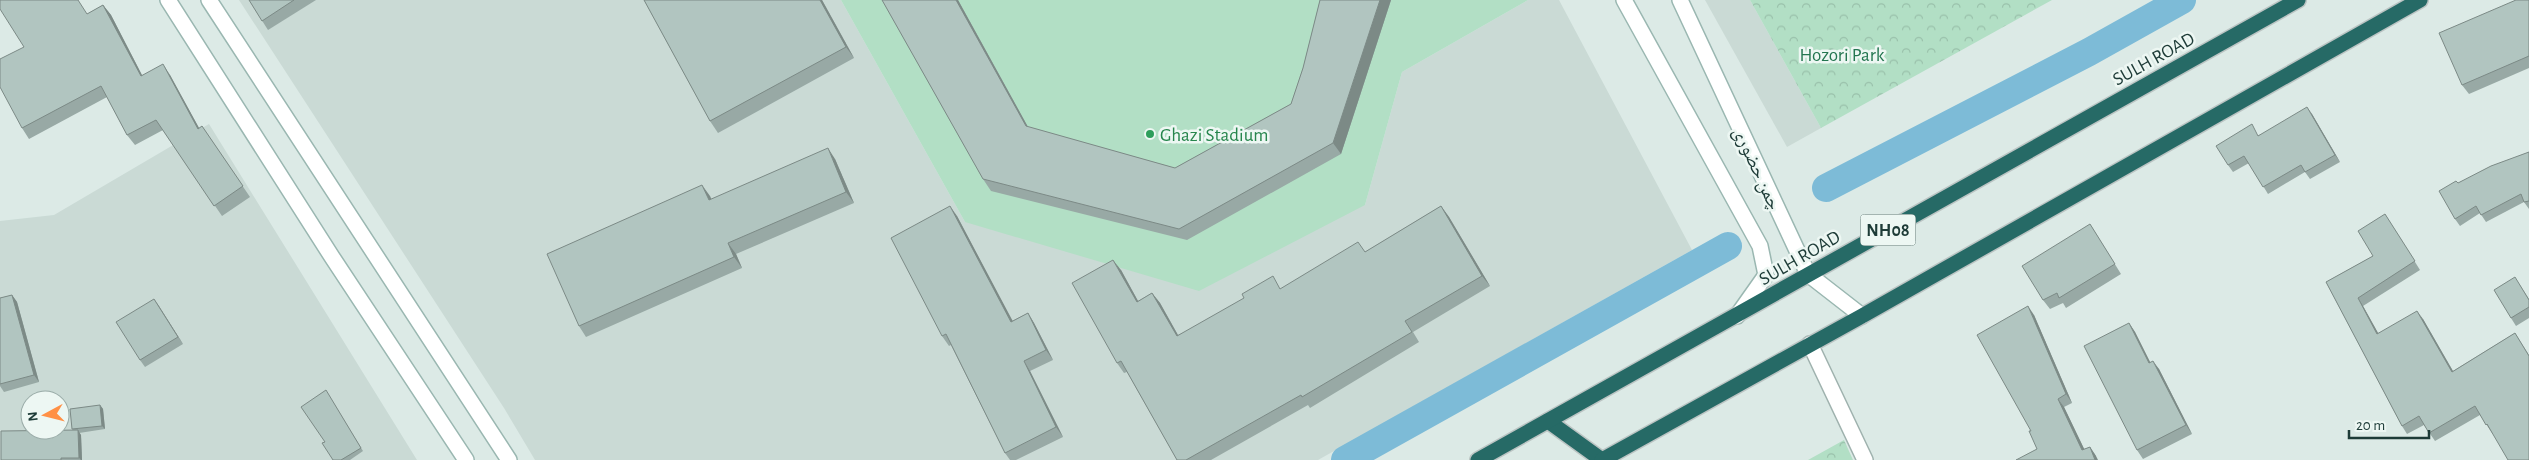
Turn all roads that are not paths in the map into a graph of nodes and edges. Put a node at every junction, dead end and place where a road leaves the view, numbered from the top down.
1 (168, 0) edge
2 (209, 0) edge
3 (1624, 0) edge
4 (1680, 0) edge
5 (2298, 0) edge
6 (2420, 0) edge
7 (1808, 274) junction
8 (1862, 316) junction
9 (1736, 317) junction
10 (1810, 344) junction
11 (1548, 421) junction
12 (466, 460) edge
13 (509, 460) edge
14 (1478, 460) edge
15 (1602, 460) edge
16 (1865, 460) edge

1 - 12 main road
2 - 13 main road
3 - 9 main road, چمن حضوری
4 - 7 main road, چمن حضوری
5 - 7 highway, SULH ROAD / NH08
6 - 8 highway
7 - 8 main road, چمن حضوری
7 - 9 highway, SULH ROAD / NH08
8 - 10 highway
9 - 11 highway, SULH ROAD / NH08
10 - 15 highway
10 - 16 main road
11 - 14 highway, SULH ROAD / NH08
11 - 15 highway

